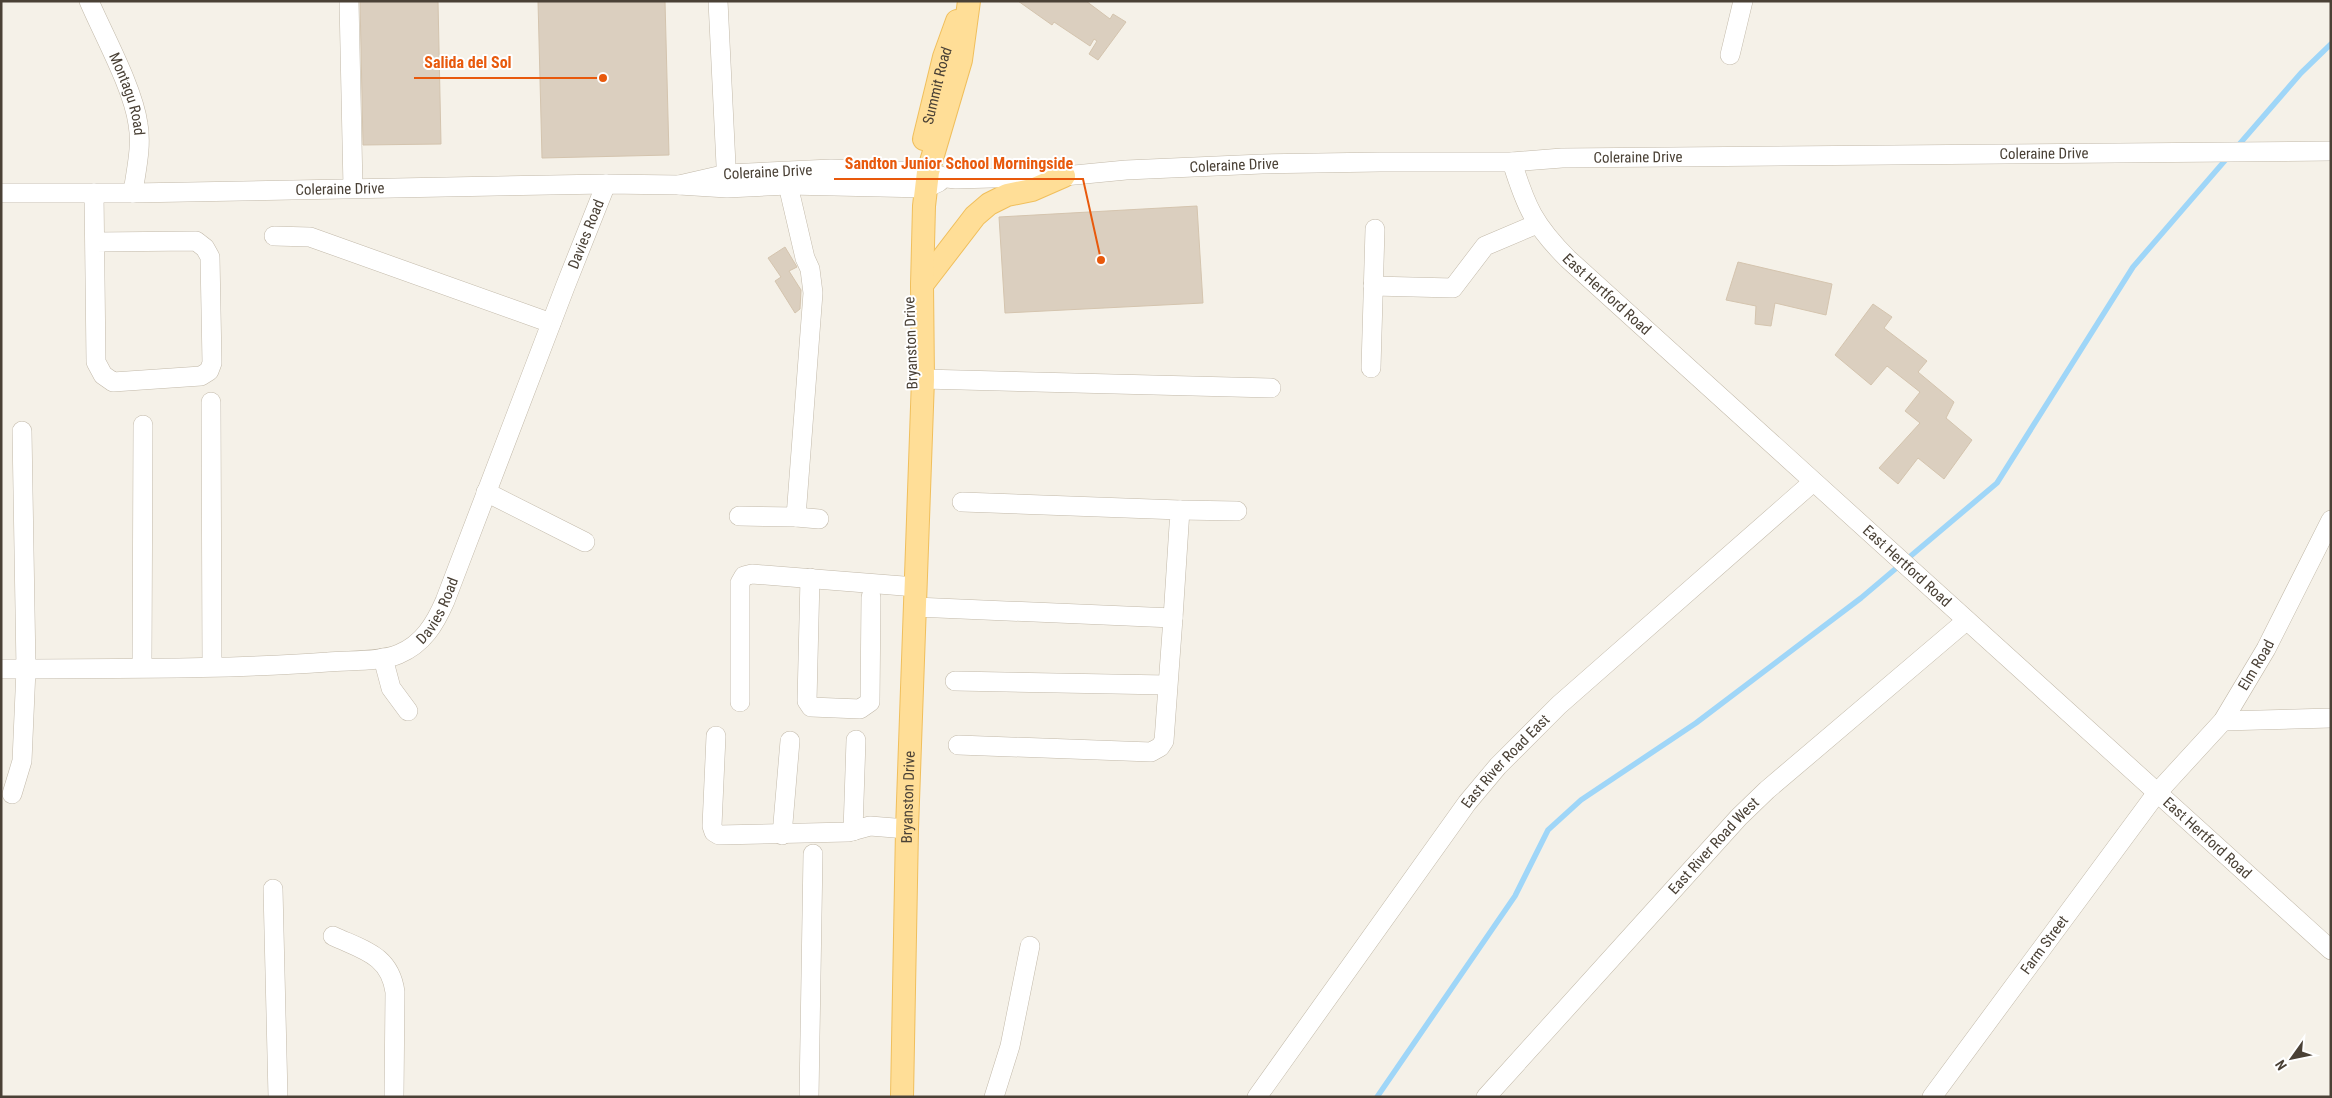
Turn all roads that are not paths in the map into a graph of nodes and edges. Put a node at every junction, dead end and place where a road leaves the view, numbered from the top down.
1 (89, 1) edge
2 (350, 1) edge
3 (718, 1) edge
4 (964, 1) edge
5 (970, 1) edge
6 (1743, 1) edge
7 (1730, 55) dead end
8 (2331, 151) edge
9 (1512, 162) junction
10 (1064, 176) junction
11 (767, 179) junction
12 (925, 179) junction
13 (727, 181) junction
14 (606, 184) junction
15 (788, 185) junction
16 (353, 188) junction
17 (1, 193) edge
18 (94, 193) junction
19 (133, 193) junction
20 (1537, 224) junction
21 (1375, 229) dead end
22 (274, 236) dead end
23 (95, 242) junction
24 (922, 285) junction
25 (1373, 286) junction
26 (551, 322) junction
27 (1371, 368) dead end
28 (923, 378) junction
29 (1271, 388) dead end
30 (211, 402) dead end
31 (143, 425) dead end
32 (22, 431) dead end
33 (1814, 482) junction
34 (486, 492) junction
35 (918, 498) junction
36 (962, 502) dead end
37 (1180, 510) junction
38 (1237, 511) dead end
39 (739, 516) dead end
40 (796, 517) junction
41 (819, 519) dead end
42 (2331, 520) edge
43 (586, 542) dead end
44 (810, 578) junction
45 (871, 597) dead end
46 (915, 597) junction
47 (1173, 618) junction
48 (1966, 621) junction
49 (383, 658) junction
50 (212, 666) junction
51 (142, 667) junction
52 (1, 669) edge
53 (26, 669) junction
54 (955, 680) dead end
55 (1167, 685) junction
56 (740, 702) dead end
57 (408, 711) dead end
58 (2331, 718) edge
59 (2223, 721) junction
60 (716, 736) dead end
61 (856, 740) dead end
62 (790, 741) dead end
63 (958, 745) dead end
64 (12, 794) dead end
65 (2156, 794) junction
66 (907, 829) junction
67 (853, 831) junction
68 (782, 835) junction
69 (813, 854) dead end
70 (273, 889) dead end
71 (334, 936) dead end
72 (1030, 946) dead end
73 (2331, 950) edge
74 (278, 1097) edge
75 (394, 1097) edge
76 (809, 1097) edge
77 (902, 1097) edge
78 (994, 1097) edge
79 (1257, 1097) edge
80 (1486, 1097) edge
81 (1932, 1097) edge

1 - 19 street, Montagu Road
2 - 16 street
3 - 13 street
4 - 12 main road, Summit Road
5 - 12 main road, Summit Road
6 - 7 street
8 - 9 street, Coleraine Drive
9 - 10 street, Coleraine Drive
9 - 20 street, East Hertford Road
10 - 12 street, Coleraine Drive
10 - 24 main road
11 - 12 street, Coleraine Drive
11 - 13 street, Coleraine Drive
11 - 15 street, Coleraine Drive
12 - 15 street, Coleraine Drive
12 - 24 main road, Bryanston Drive
12 - 35 main road, Bryanston Drive
13 - 14 street, Coleraine Drive
14 - 16 street, Coleraine Drive
14 - 26 street, Davies Road
15 - 40 street
16 - 19 street, Coleraine Drive
17 - 18 street, Coleraine Drive
18 - 19 street, Coleraine Drive
18 - 23 street
20 - 25 street
20 - 33 street, East Hertford Road
21 - 25 street
22 - 26 street
23 - 23 street
24 - 28 main road, Bryanston Drive
25 - 27 street
26 - 34 street, Davies Road
28 - 29 street
28 - 35 main road, Bryanston Drive
30 - 50 street
31 - 51 street
32 - 53 street
33 - 48 street, East Hertford Road
33 - 79 street, East River Road East
34 - 43 street
34 - 49 street, Davies Road
35 - 46 main road, Bryanston Drive
36 - 37 street
37 - 38 street
37 - 47 street
39 - 40 street
40 - 41 street
42 - 59 street, Elm Road
44 - 45 street
44 - 46 street
44 - 56 street
46 - 47 street
46 - 66 main road, Bryanston Drive
47 - 55 street
48 - 65 street, East Hertford Road
48 - 80 street, East River Road West
49 - 50 street, Davies Road
49 - 57 street
50 - 51 street, Davies Road
51 - 53 street, Davies Road
52 - 53 street, Davies Road
53 - 64 street
54 - 55 street
55 - 63 street
58 - 59 street
59 - 65 street, Elm Road
60 - 68 street
61 - 67 street
62 - 68 street
65 - 73 street, East Hertford Road
65 - 81 street, Farm Street
66 - 67 street
66 - 77 main road, Bryanston Drive
67 - 68 street
69 - 76 street
70 - 74 street
71 - 75 street
72 - 78 street

